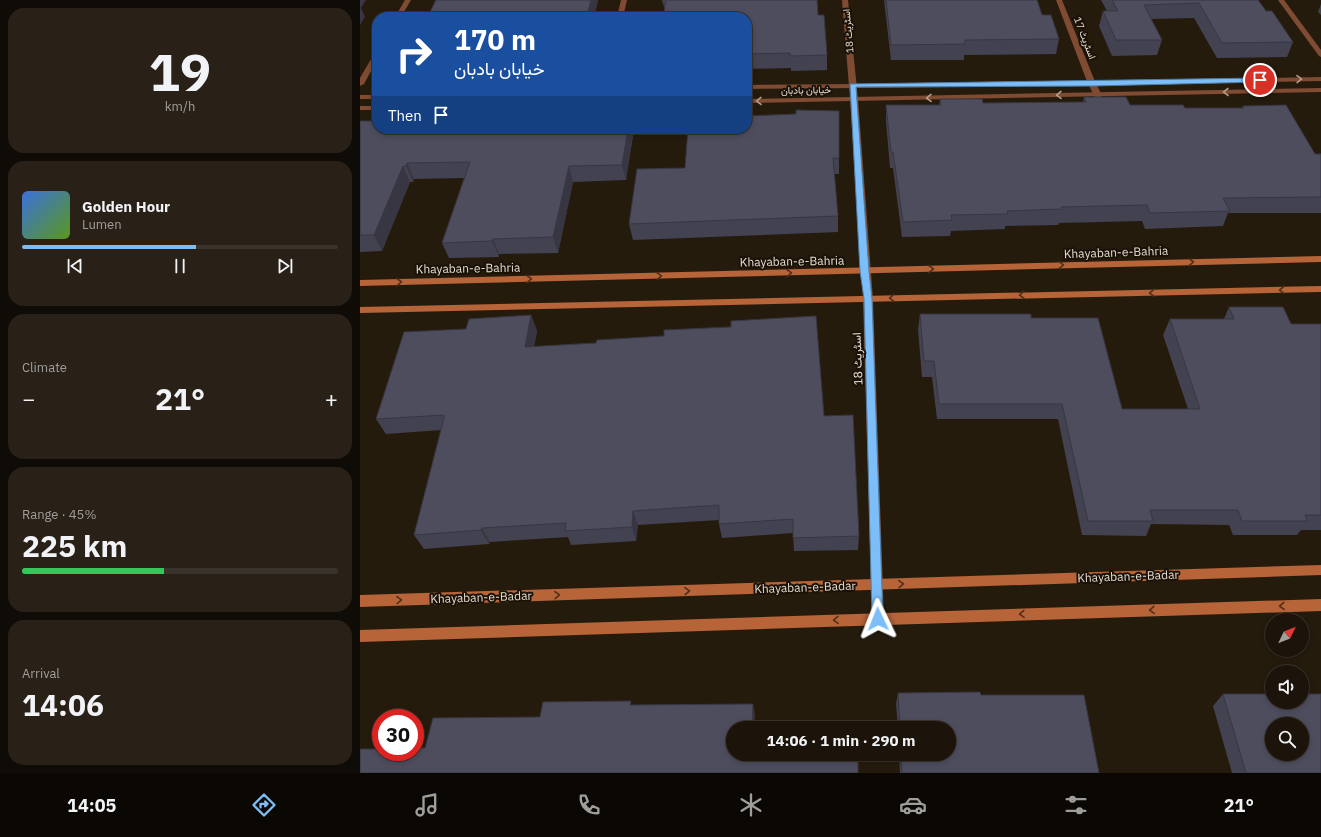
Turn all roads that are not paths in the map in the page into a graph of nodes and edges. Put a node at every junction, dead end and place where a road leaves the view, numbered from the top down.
1 (408, 0) edge
2 (624, 0) edge
3 (845, 0) edge
4 (1059, 0) edge
5 (1281, 0) edge
6 (401, 12) edge
7 (621, 12) edge
8 (1321, 55) edge
9 (372, 63) edge
10 (1321, 79) edge
11 (360, 84) edge
12 (1092, 84) junction
13 (852, 85) junction
14 (752, 87) edge
15 (1321, 90) edge
16 (1098, 94) junction
17 (360, 97) edge
18 (372, 97) edge
19 (854, 99) junction
20 (752, 101) edge
21 (360, 108) edge
22 (372, 108) edge
23 (1321, 258) edge
24 (864, 271) junction
25 (360, 283) edge
26 (1321, 289) edge
27 (868, 299) junction
28 (360, 310) edge
29 (1321, 570) edge
30 (876, 585) junction
31 (360, 601) edge
32 (1321, 605) edge
33 (878, 619) junction
34 (360, 636) edge

1 - 6 street
2 - 7 street
3 - 13 street, اسٹریٹ 18
4 - 12 street, اسٹریٹ 17
5 - 8 street
9 - 11 street
12 -> 10 street, خیابان بادبان
12 - 13 street, خیابان بادبان
12 - 16 street, اسٹریٹ 17
13 - 14 street, خیابان بادبان
13 - 19 street, اسٹریٹ 18
15 -> 16 street, خیابان بادبان
16 -> 19 street, خیابان بادبان
17 - 18 street
19 -> 20 street, خیابان بادبان
19 - 24 street, اسٹریٹ 18
21 - 22 street
24 -> 23 main road, Khayaban-e-Bahria
25 -> 24 main road, Khayaban-e-Bahria
24 - 27 street, اسٹریٹ 18
26 -> 27 main road
27 - 28 main road
27 - 30 street, اسٹریٹ 18
30 -> 29 main road, Khayaban-e-Badar
31 -> 30 main road, Khayaban-e-Badar
30 - 33 street, اسٹریٹ 18
32 -> 33 main road
33 -> 34 main road

